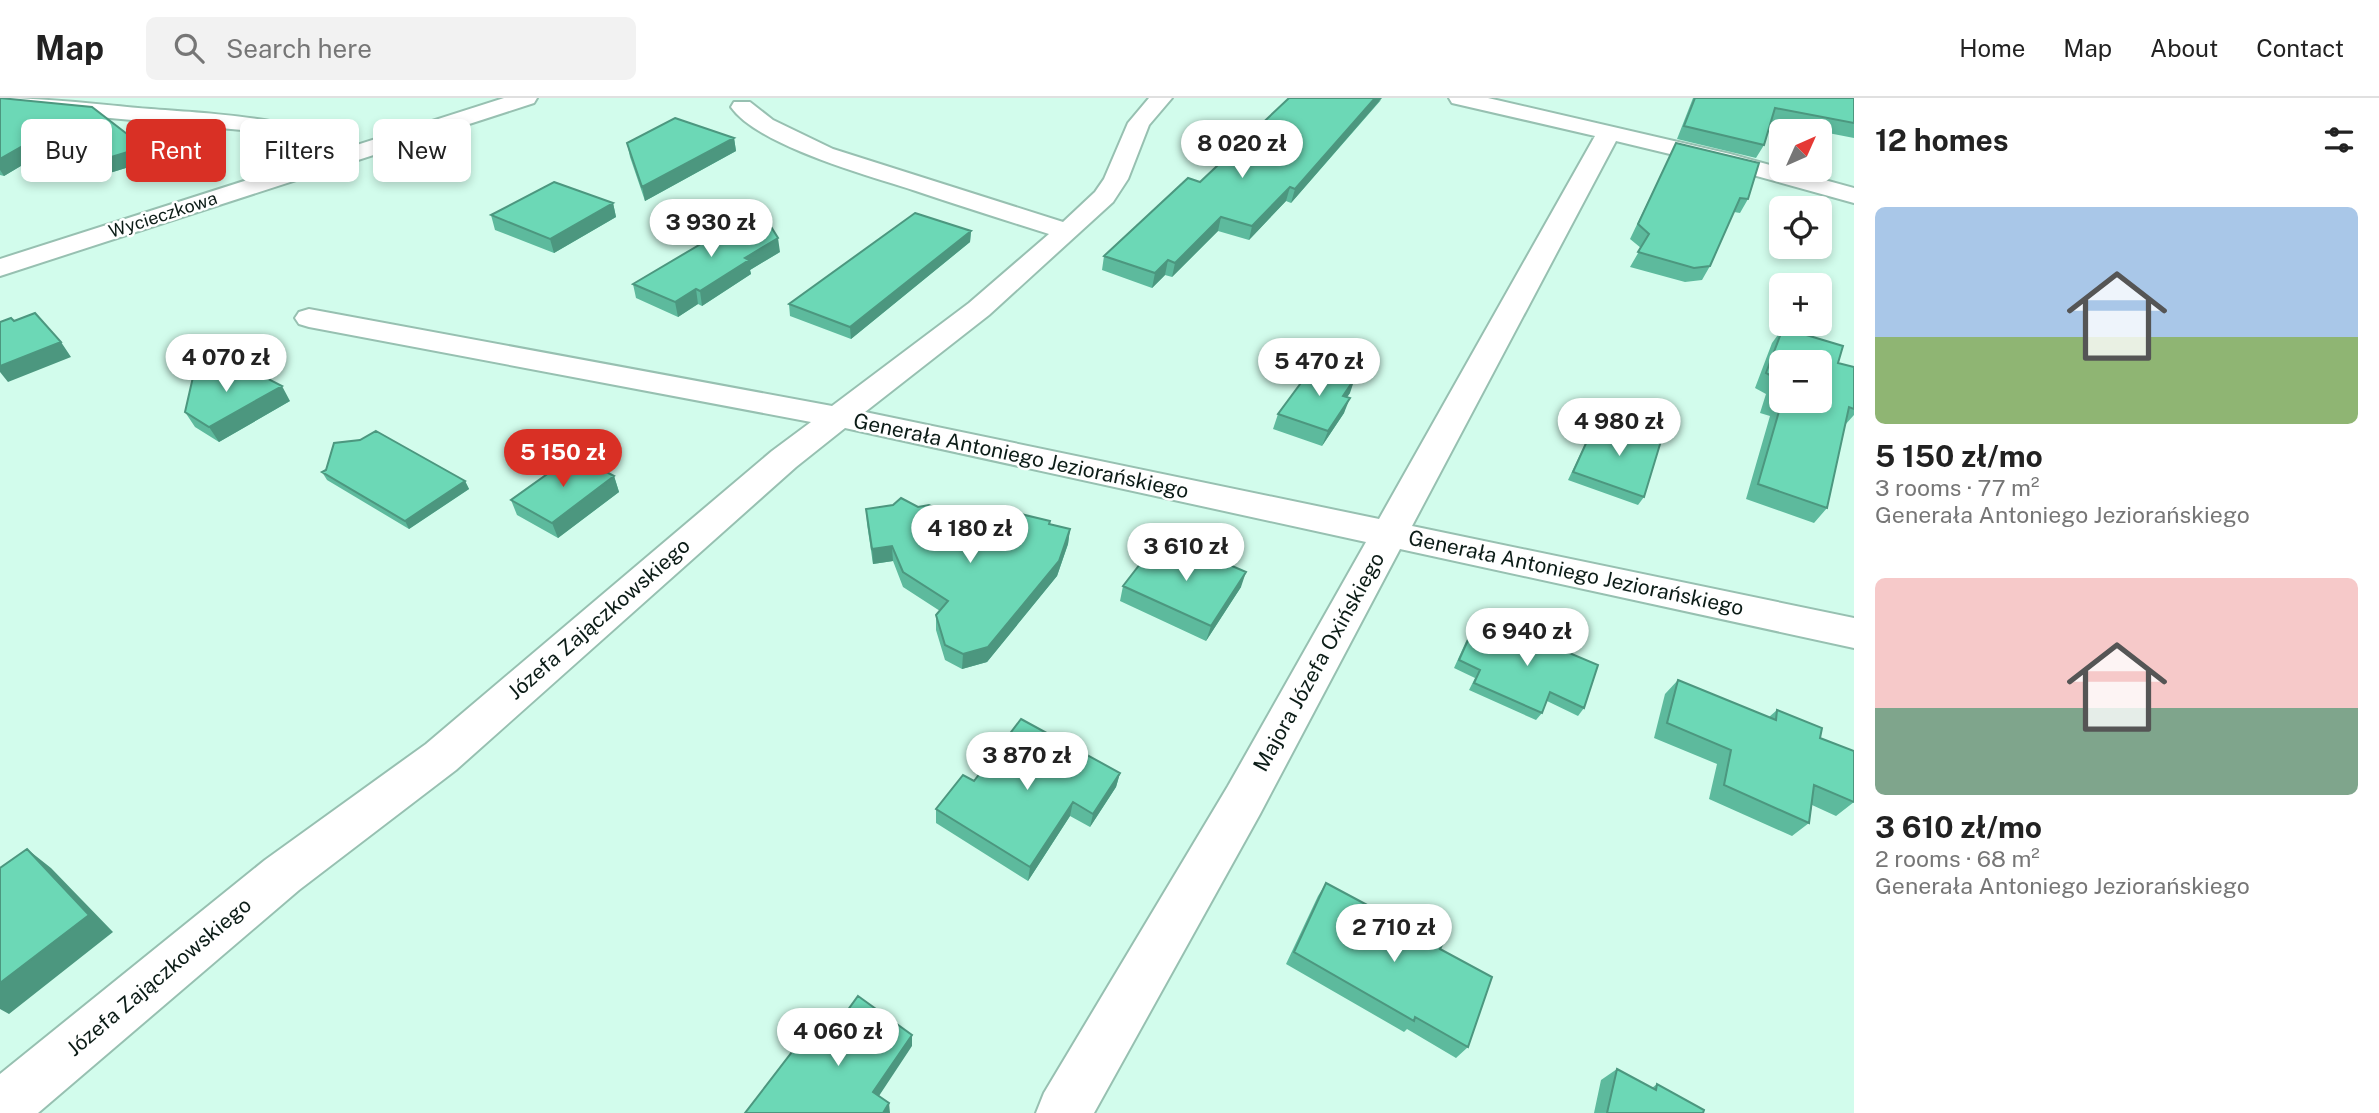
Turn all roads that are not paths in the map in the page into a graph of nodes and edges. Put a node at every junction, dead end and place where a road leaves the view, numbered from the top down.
1 (232, 98) edge
2 (526, 98) edge
3 (1161, 98) edge
4 (1460, 98) edge
5 (0, 102) edge
6 (741, 107) dead end
7 (188, 119) edge
8 (200, 119) edge
9 (1608, 134) junction
10 (359, 152) edge
11 (267, 182) edge
12 (1854, 196) edge
13 (1068, 232) junction
14 (0, 268) edge
15 (309, 318) dead end
16 (839, 417) junction
17 (1390, 533) junction
18 (1854, 633) edge
19 (0, 1109) edge
20 (1064, 1113) edge

1 - 8 street
2 - 10 street, Wycieczkowa
3 - 13 street, Józefa Zajączkowskiego
4 - 9 street
5 - 7 street
6 - 13 street
9 - 12 street
9 - 17 street, Majora Józefa Oxińskiego
11 - 14 street, Wycieczkowa
13 - 16 street, Józefa Zajączkowskiego
15 - 16 street, Generała Antoniego Jeziorańskiego
16 - 17 street, Generała Antoniego Jeziorańskiego
16 - 19 street, Józefa Zajączkowskiego
17 - 18 street, Generała Antoniego Jeziorańskiego
17 - 20 street, Majora Józefa Oxińskiego

